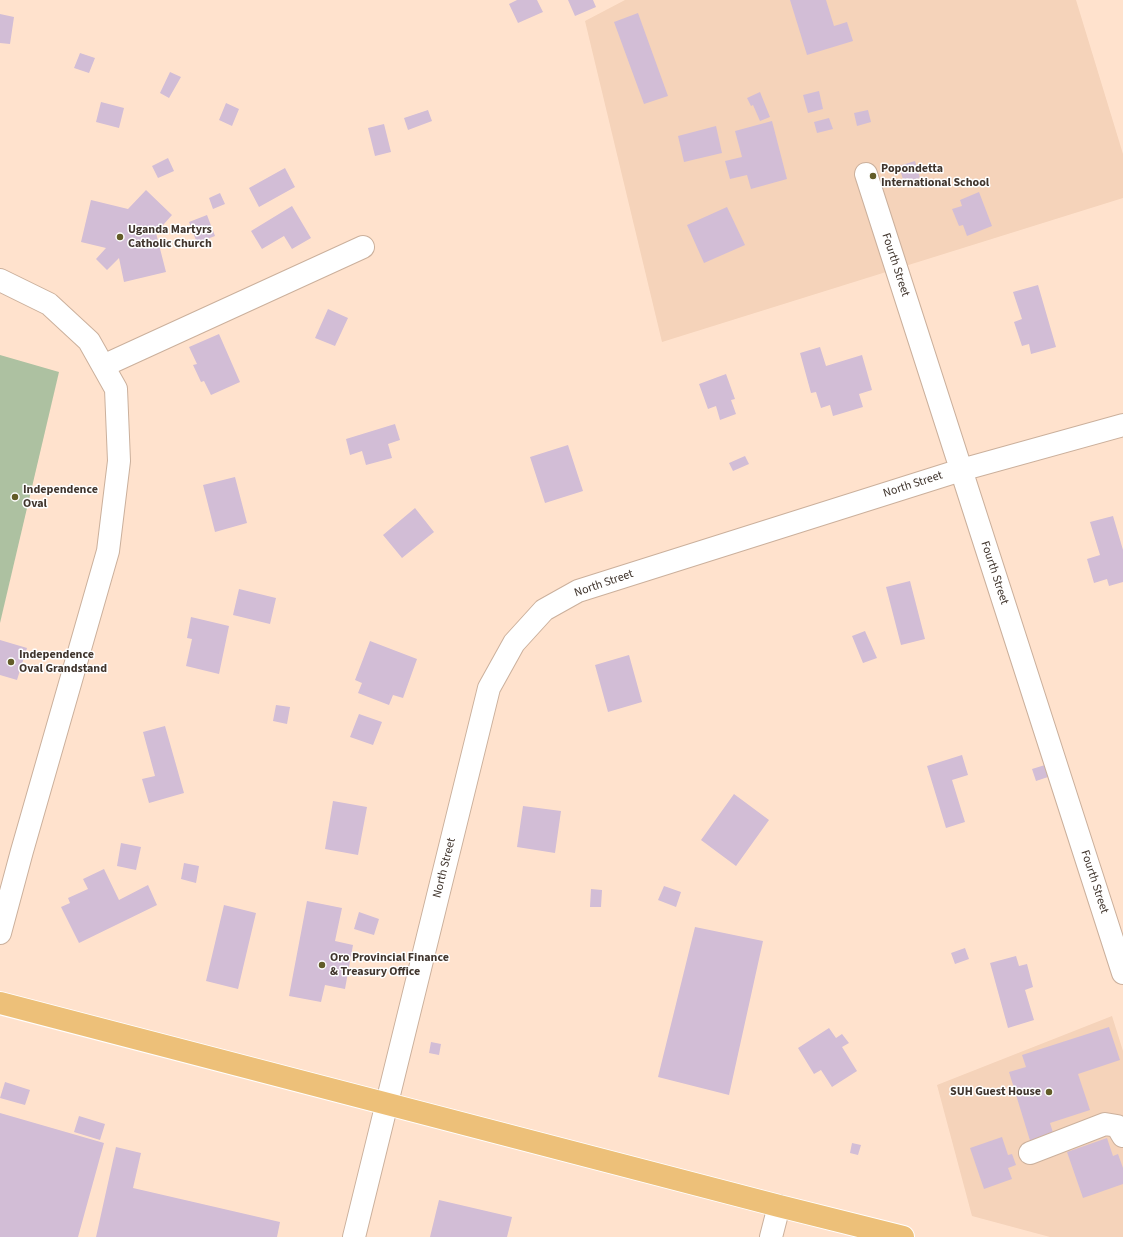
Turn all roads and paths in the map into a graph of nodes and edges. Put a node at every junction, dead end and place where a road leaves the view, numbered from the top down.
1 (866, 174) dead end
2 (363, 247) dead end
3 (0, 280) edge
4 (103, 366) junction
5 (1123, 425) edge
6 (961, 470) junction
7 (0, 933) edge
8 (1123, 973) edge
9 (0, 1003) edge
10 (387, 1104) junction
11 (1123, 1136) edge
12 (1030, 1153) dead end
13 (779, 1206) junction
14 (354, 1237) edge
15 (771, 1237) edge
16 (903, 1237) edge

1 - 6 street, Fourth Street
2 - 4 street
3 - 4 street
4 - 7 street
5 - 6 street, North Street
6 - 8 street, Fourth Street
6 - 10 street, North Street
9 - 10 main road
10 - 13 main road
10 - 14 street, North Street
11 - 12 street
13 - 15 street
13 - 16 main road

